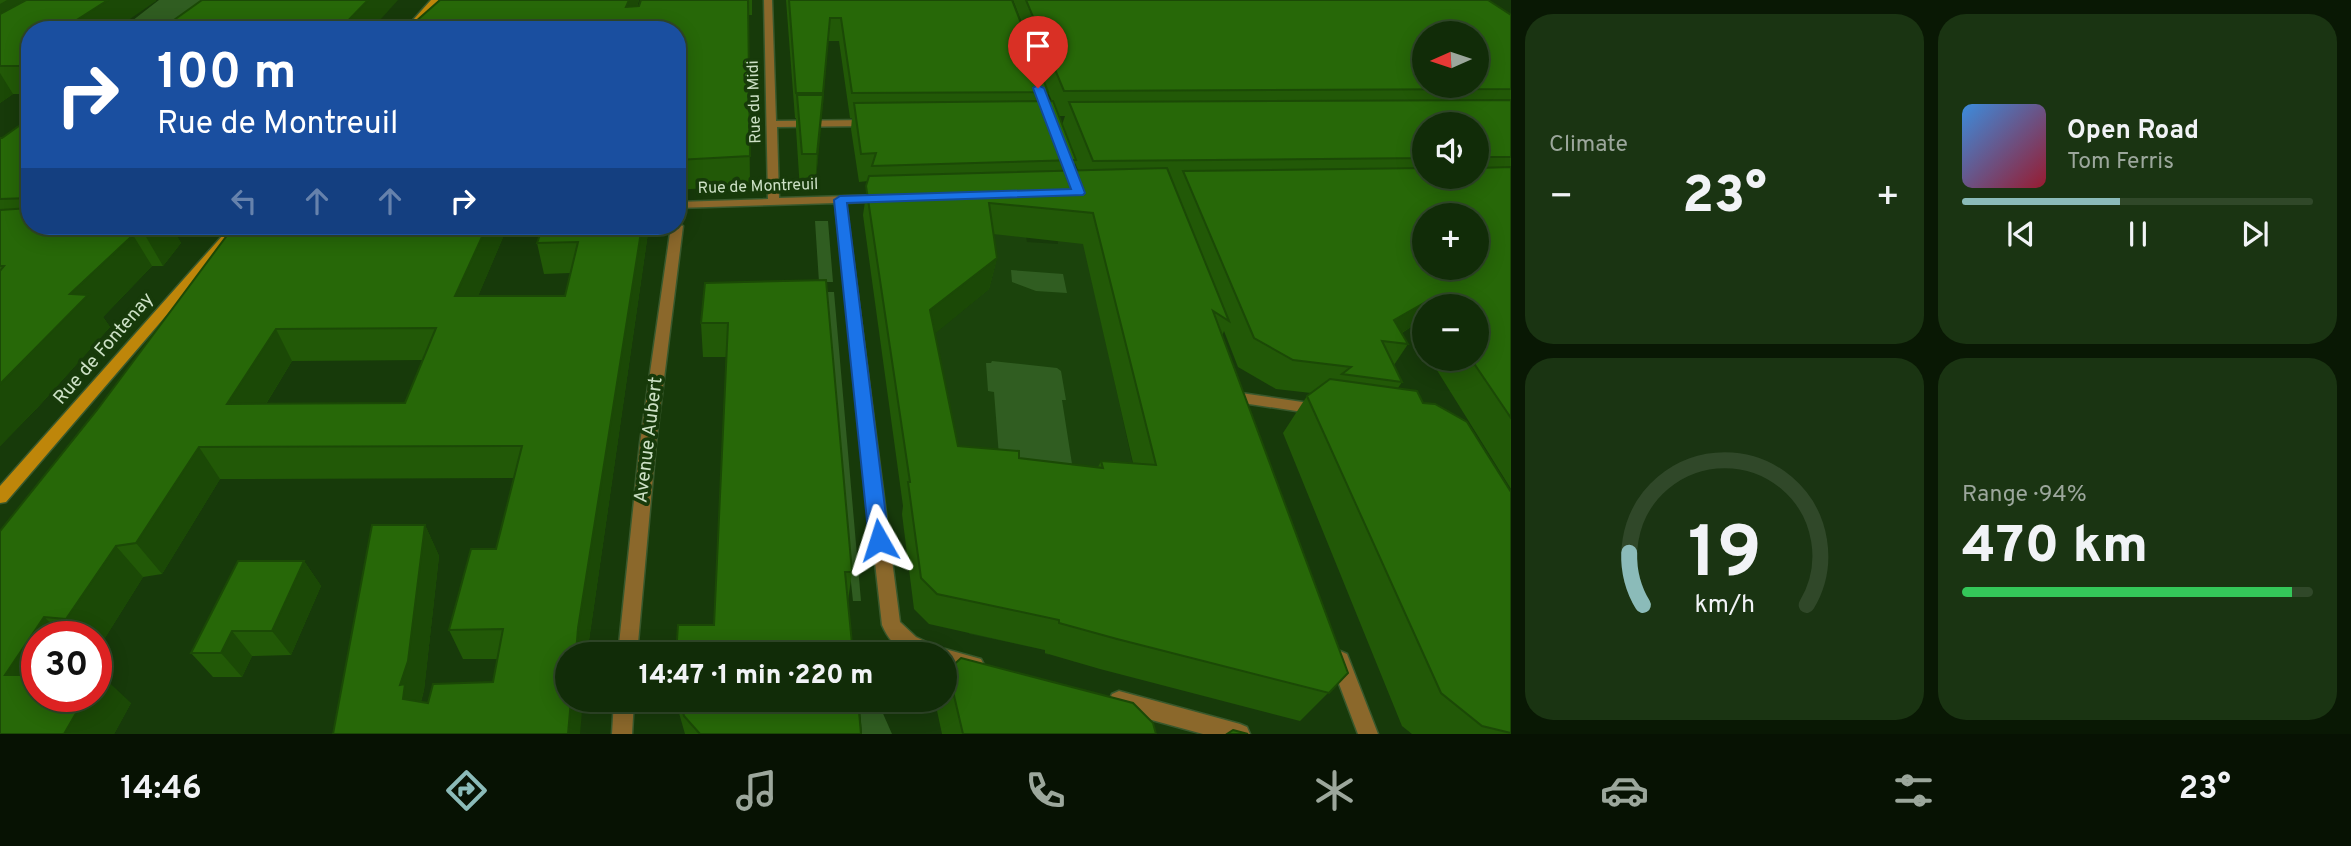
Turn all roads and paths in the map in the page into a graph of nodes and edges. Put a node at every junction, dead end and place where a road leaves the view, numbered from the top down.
1 (435, 0) edge
2 (768, 0) edge
3 (416, 21) edge
4 (885, 123) edge
5 (772, 124) junction
6 (900, 198) edge
7 (840, 200) junction
8 (774, 202) junction
9 (686, 205) edge
10 (229, 235) edge
11 (676, 235) edge
12 (1241, 398) edge
13 (1338, 412) edge
14 (0, 498) edge
15 (628, 642) edge
16 (907, 642) edge
17 (1334, 644) edge
18 (957, 661) edge
19 (999, 671) edge
20 (1094, 695) edge
21 (1145, 708) junction
22 (623, 712) edge
23 (622, 734) edge
24 (1149, 734) edge
25 (1240, 734) edge
26 (1368, 734) edge

1 - 3 main road
2 - 5 street, Rue du Midi
4 - 5 street
5 - 8 street, Rue du Midi
6 - 7 street, Rue de Montreuil
7 - 8 street, Rue de Montreuil
7 - 16 street
8 - 9 street, Rue de Montreuil
10 - 14 main road, Rue de Fontenay
11 - 15 street, Avenue Aubert
12 - 13 street
17 - 26 street
18 - 19 street
20 - 21 street
21 - 24 street
21 - 25 street
22 - 23 street

